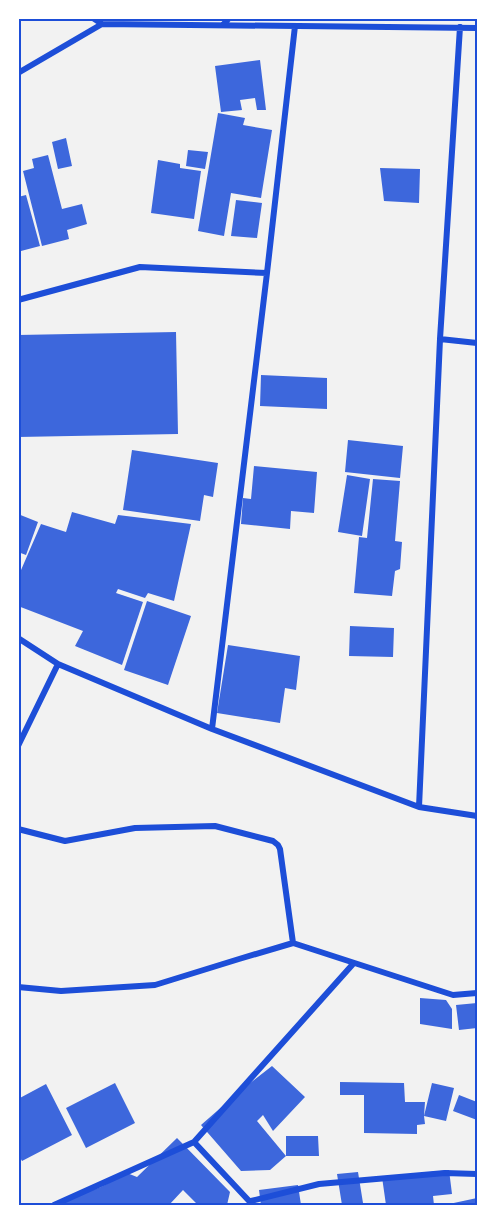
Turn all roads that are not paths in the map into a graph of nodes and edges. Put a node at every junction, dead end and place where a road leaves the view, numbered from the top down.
1 (93, 18) edge
2 (230, 18) edge
3 (102, 24) junction
4 (223, 25) junction
5 (295, 26) junction
6 (460, 27) junction
7 (477, 28) edge
8 (18, 73) edge
9 (267, 273) junction
10 (18, 300) edge
11 (440, 339) junction
12 (477, 343) edge
13 (18, 638) edge
14 (58, 664) junction
15 (212, 729) junction
16 (18, 746) edge
17 (419, 807) junction
18 (477, 816) edge
19 (18, 829) edge
20 (293, 943) junction
21 (353, 964) junction
22 (18, 987) edge
23 (477, 993) edge
24 (194, 1142) junction
25 (477, 1174) edge
26 (251, 1203) edge
27 (54, 1205) edge

1 - 3 street
2 - 4 street
3 - 4 street
3 - 8 street
4 - 5 street
5 - 6 street
5 - 9 street
6 - 7 street
6 - 11 street
9 - 10 street
9 - 15 street
11 - 12 street
11 - 17 street
13 - 14 street
14 - 15 street
14 - 16 street
15 - 17 street
17 - 18 street
19 - 20 street
20 - 21 street
20 - 22 street
21 - 23 street
21 - 24 street
24 - 26 street
24 - 27 street
25 - 26 street

